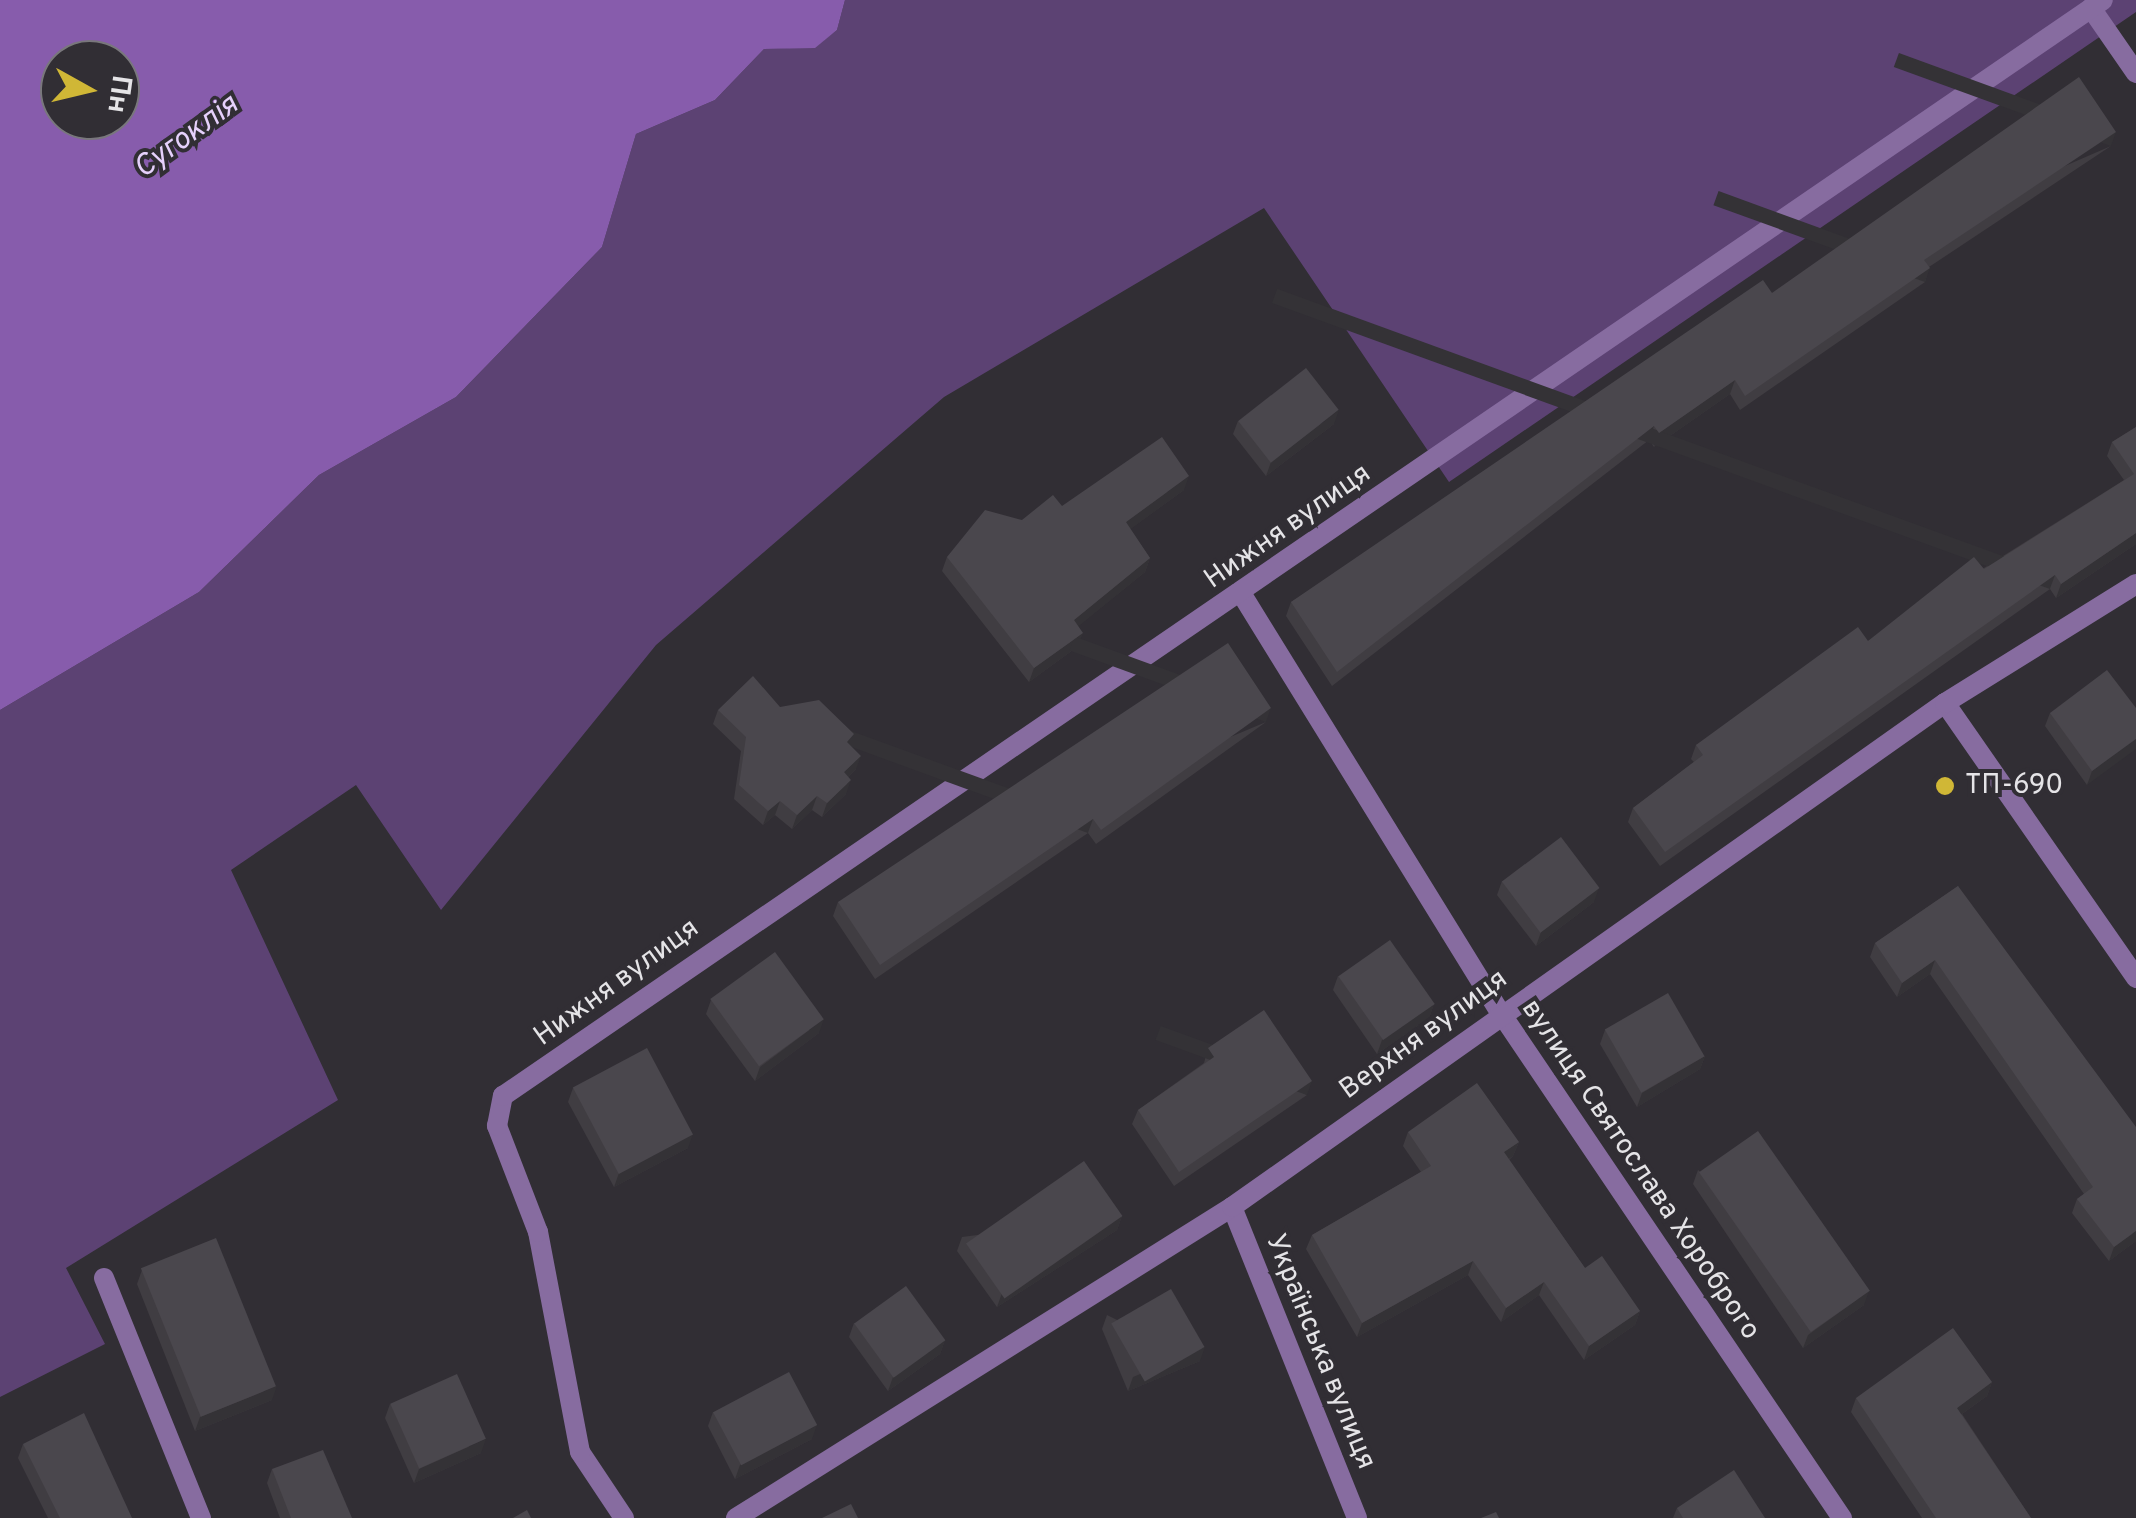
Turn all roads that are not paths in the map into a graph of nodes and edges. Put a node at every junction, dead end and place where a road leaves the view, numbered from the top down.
1 (2097, 4) edge
2 (2136, 73) edge
3 (2136, 584) edge
4 (1241, 594) junction
5 (1945, 703) junction
6 (2136, 978) edge
7 (1500, 1012) junction
8 (1232, 1207) junction
9 (104, 1278) dead end
10 (201, 1518) edge
11 (624, 1518) edge
12 (736, 1518) edge
13 (1358, 1518) edge
14 (1842, 1518) edge

1 - 2 street
1 - 4 street, Нижня вулиця
3 - 5 street, Верхня вулиця
4 - 7 street, вулиця Святослава Хороброго
4 - 11 street, Нижня вулиця
5 - 6 street
5 - 7 street, Верхня вулиця
7 - 8 street, Верхня вулиця
7 - 14 street, вулиця Святослава Хороброго
8 - 12 street, Верхня вулиця
8 - 13 street, Українська вулиця
9 - 10 street

